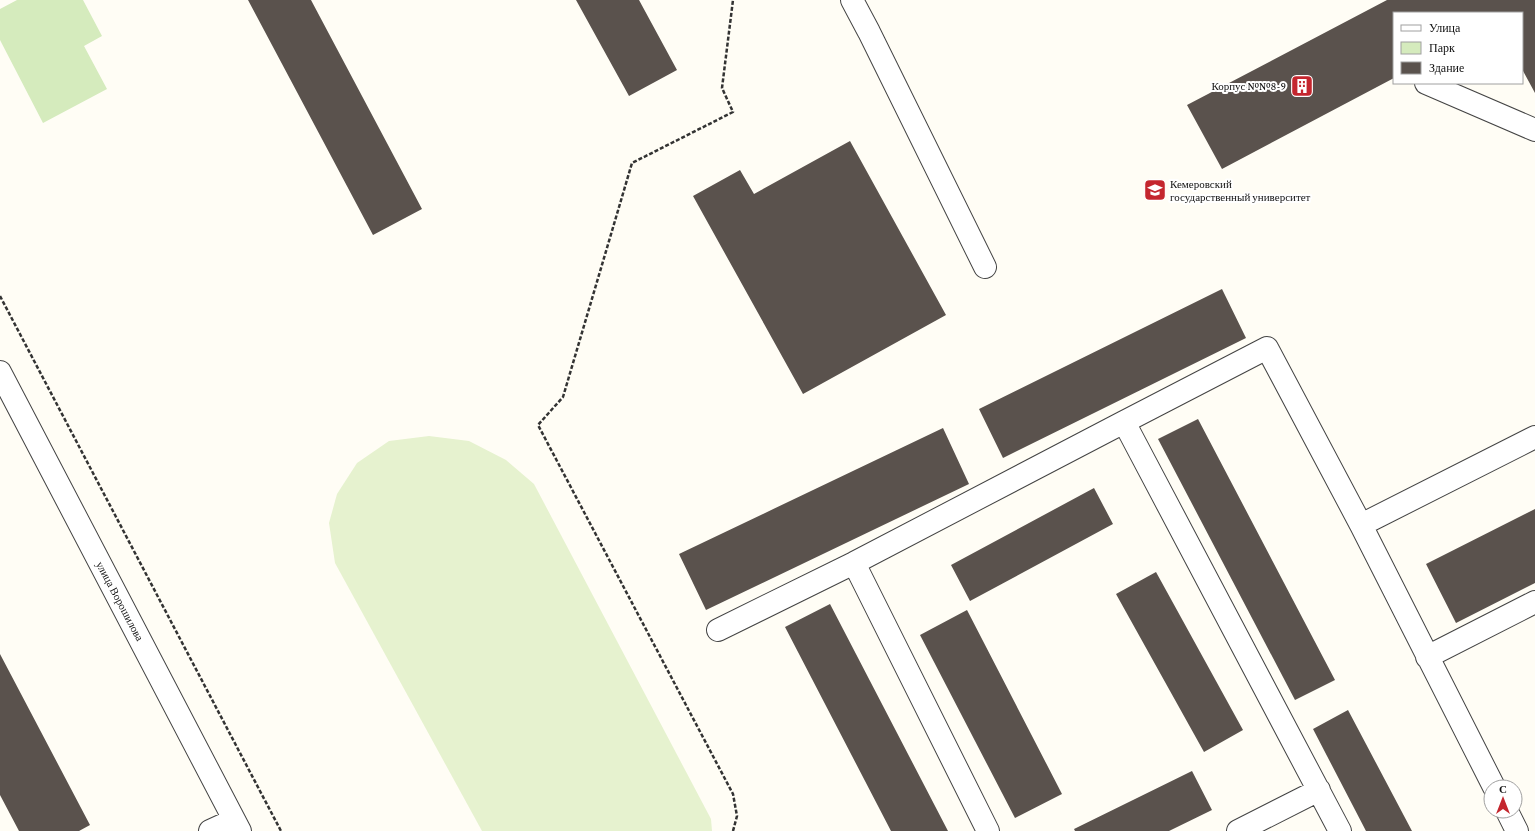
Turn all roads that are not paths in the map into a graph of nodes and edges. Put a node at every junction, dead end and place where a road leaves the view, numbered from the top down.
1 (852, 0) edge
2 (1428, 84) edge
3 (1535, 130) edge
4 (985, 267) dead end
5 (0, 372) edge
6 (1124, 422) junction
7 (1535, 437) edge
8 (1361, 525) junction
9 (854, 563) junction
10 (1535, 602) edge
11 (718, 630) dead end
12 (1427, 657) junction
13 (1490, 779) edge
14 (1319, 790) junction
15 (1511, 819) edge
16 (237, 826) edge
17 (210, 831) edge
18 (988, 831) edge
19 (1238, 831) edge
20 (1340, 831) edge
21 (1517, 831) edge

1 - 4 street
2 - 3 street
5 - 16 street, улица Ворошилова
6 - 8 street
6 - 9 street
6 - 14 street
7 - 8 street
8 - 12 street
9 - 11 street
9 - 18 street
10 - 12 street
12 - 13 street
14 - 19 street
14 - 20 street
15 - 21 street
16 - 17 street

